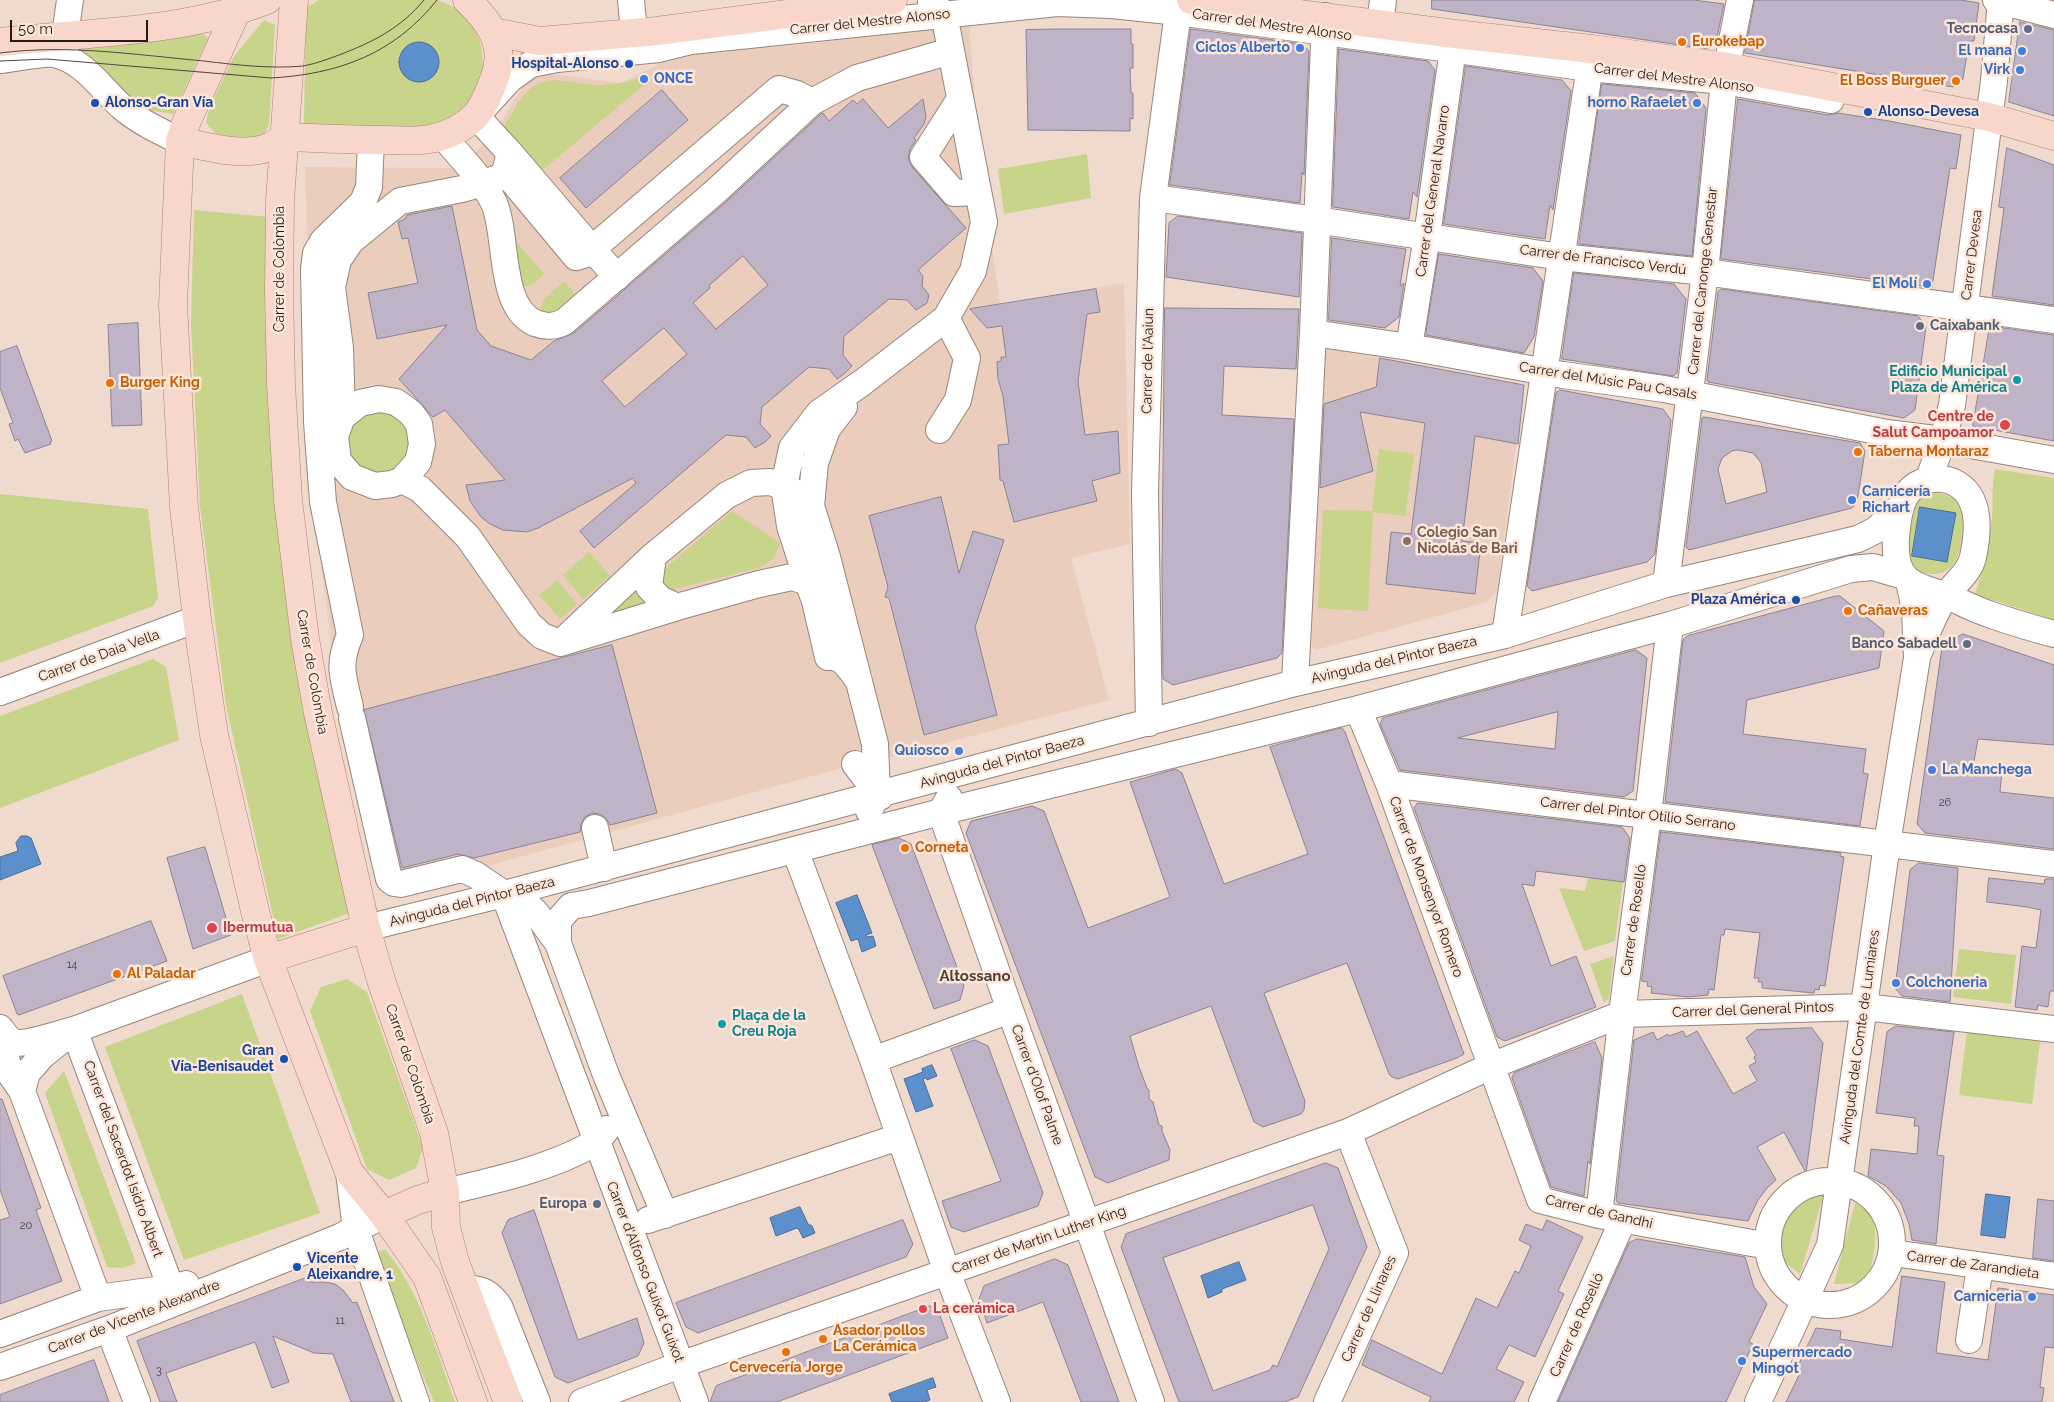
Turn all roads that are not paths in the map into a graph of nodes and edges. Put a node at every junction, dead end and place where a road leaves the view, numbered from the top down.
1 (70, 0) edge
2 (267, 0) edge
3 (294, 0) edge
4 (467, 0) edge
5 (631, 0) edge
6 (893, 0) edge
7 (1740, 0) edge
8 (1999, 0) edge
9 (844, 3) edge
10 (1181, 4) edge
11 (238, 6) edge
12 (936, 7) edge
13 (1382, 12) edge
14 (2054, 15) edge
15 (1324, 24) junction
16 (493, 32) junction
17 (634, 33) junction
18 (65, 35) junction
19 (0, 42) edge
20 (1454, 42) junction
21 (951, 51) junction
22 (1591, 58) junction
23 (0, 60) edge
24 (1726, 74) junction
25 (960, 99) junction
26 (812, 102) junction
27 (476, 116) junction
28 (1988, 123) junction
29 (443, 136) junction
30 (2054, 136) edge
31 (285, 137) junction
32 (371, 140) junction
33 (180, 141) junction
34 (2054, 150) edge
35 (508, 162) junction
36 (481, 183) junction
37 (978, 192) junction
38 (1152, 198) junction
39 (1316, 220) junction
40 (1427, 236) junction
41 (584, 253) junction
42 (1561, 257) junction
43 (1705, 272) junction
44 (610, 283) junction
45 (1965, 309) junction
46 (946, 318) junction
47 (2054, 320) edge
48 (1313, 333) junction
49 (340, 348) junction
50 (1409, 348) junction
51 (1544, 372) junction
52 (863, 382) junction
53 (1691, 394) junction
54 (378, 399) junction
55 (342, 418) junction
56 (939, 430) dead end
57 (2054, 460) edge
58 (1942, 467) junction
59 (410, 471) junction
60 (784, 486) junction
61 (811, 506) junction
62 (1901, 506) junction
63 (652, 556) junction
64 (1906, 578) junction
65 (808, 582) junction
66 (1666, 584) junction
67 (1945, 596) junction
68 (677, 607) junction
69 (197, 619) junction
70 (1670, 625) junction
71 (2054, 634) edge
72 (1506, 635) junction
73 (560, 643) junction
74 (1917, 658) junction
75 (858, 681) junction
76 (1295, 684) junction
77 (0, 692) edge
78 (1358, 709) junction
79 (1149, 723) junction
80 (965, 772) junction
81 (1389, 784) junction
82 (877, 795) junction
83 (929, 815) junction
84 (1648, 815) junction
85 (595, 828) dead end
86 (858, 834) junction
87 (1887, 844) junction
88 (795, 850) junction
89 (2054, 864) edge
90 (604, 868) junction
91 (504, 894) junction
92 (366, 928) junction
93 (558, 943) junction
94 (268, 959) junction
95 (1865, 1007) junction
96 (1010, 1010) junction
97 (1622, 1014) junction
98 (0, 1028) edge
99 (2054, 1029) edge
100 (74, 1030) junction
101 (0, 1037) edge
102 (873, 1060) junction
103 (1491, 1066) junction
104 (22, 1091) junction
105 (622, 1113) junction
106 (1348, 1132) junction
107 (899, 1137) junction
108 (596, 1142) junction
109 (349, 1172) junction
110 (1840, 1181) junction
111 (445, 1192) junction
112 (384, 1215) junction
113 (665, 1215) junction
114 (1611, 1217) junction
115 (1088, 1223) junction
116 (628, 1227) junction
117 (356, 1230) junction
118 (1768, 1246) junction
119 (1893, 1253) junction
120 (267, 1265) junction
121 (1980, 1266) junction
122 (947, 1272) junction
123 (2054, 1276) edge
124 (171, 1288) junction
125 (465, 1288) junction
126 (98, 1298) junction
127 (1805, 1300) junction
128 (109, 1329) junction
129 (0, 1334) edge
130 (1969, 1340) dead end
131 (680, 1365) junction
132 (0, 1367) edge
133 (137, 1402) edge
134 (416, 1402) edge
135 (473, 1402) edge
136 (508, 1402) edge
137 (537, 1402) edge
138 (582, 1402) edge
139 (695, 1402) edge
140 (997, 1402) edge
141 (1151, 1402) edge
142 (1327, 1402) edge
143 (1542, 1402) edge
144 (1758, 1402) edge

1 - 18 street
2 - 11 main road
3 - 31 main road
4 - 16 main road, Carrer del Mestre Alonso
5 - 17 street
6 - 9 main road, Carrer del Mestre Alonso
7 - 24 street, Carrer del Canonge Genestar
8 - 14 street
8 - 28 street, Carrer Devesa
9 - 17 main road, Carrer del Mestre Alonso
10 - 12 street, Carrer del Mestre Alonso
10 - 15 main road, Carrer del Mestre Alonso
10 - 38 street, Carrer de l'Aaiun
11 - 18 main road
11 - 33 main road
12 - 21 street
12 - 27 street, Carrer del Mestre Alonso
13 - 15 main road, Carrer del Mestre Alonso
13 - 20 main road, Carrer del Mestre Alonso
15 - 20 street, Carrer del Mestre Alonso
15 - 39 street
16 - 17 main road, Carrer del Mestre Alonso
16 - 27 main road, Carrer del Mestre Alonso
18 - 19 main road
20 - 22 main road, Carrer del Mestre Alonso
20 - 40 street, Carrer del General Navarro
21 - 25 street
21 - 26 street
22 - 24 main road, Carrer del Mestre Alonso
22 - 42 street
23 - 33 street, Carrer del Mestre Alonso
24 - 28 main road, Carrer del Mestre Alonso
24 - 43 street, Carrer del Canonge Genestar
25 - 37 street
25 - 37 street
26 - 41 street
26 - 44 street
27 - 29 main road, Carrer del Mestre Alonso
27 - 35 street
28 - 30 main road, Carrer del Mestre Alonso
28 - 34 street, Carrer del Mestre Alonso
28 - 45 street, Carrer Devesa
29 - 32 main road, Carrer del Mestre Alonso
29 - 36 street
31 - 32 main road, Carrer del Mestre Alonso
31 - 33 main road, Carrer del Mestre Alonso
31 - 92 main road, Carrer de Colòmbia
32 - 91 street
33 - 69 main road
35 - 36 street
35 - 41 street
36 - 44 street
36 - 49 street
37 - 46 street
38 - 39 street, Carrer de Francisco Verdú
38 - 79 street, Carrer de l'Aaiun
39 - 40 street, Carrer de Francisco Verdú
39 - 48 street
40 - 42 street, Carrer de Francisco Verdú
40 - 50 street, Carrer del General Navarro
41 - 44 street
42 - 43 street, Carrer de Francisco Verdú
42 - 51 street
43 - 45 street, Carrer de Francisco Verdú
43 - 53 street, Carrer del Canonge Genestar
45 - 47 street, Carrer de Francisco Verdú
45 - 58 street, Carrer Devesa
46 - 52 street
46 - 56 street
48 - 50 street, Carrer del Músic Pau Casals
48 - 76 street
49 - 54 street
49 - 55 street
50 - 51 street, Carrer del Músic Pau Casals
51 - 53 street, Carrer del Músic Pau Casals
51 - 72 street
52 - 60 street
52 - 61 street
53 - 58 street, Carrer del Músic Pau Casals
53 - 66 street, Carrer del Canonge Genestar
54 - 55 street
54 - 59 street
55 - 59 street
57 - 58 street, Carrer del Músic Pau Casals
58 - 62 street
58 - 67 street
59 - 73 street
60 - 61 street
60 - 63 street
60 - 65 street
61 - 75 street
62 - 64 street
62 - 66 street, Avinguda del Pintor Baeza
63 - 68 street
63 - 73 street
64 - 67 street
64 - 70 street
64 - 74 street, Avinguda del Comte de Lumiares
65 - 68 street
65 - 75 street
66 - 72 street, Avinguda del Pintor Baeza
67 - 71 street
67 - 74 street, Avinguda del Comte de Lumiares
68 - 73 street
69 - 77 street, Carrer de Daia Vella
69 - 94 main road
70 - 78 street
70 - 84 street, Carrer de Roselló
72 - 76 street, Avinguda del Pintor Baeza
74 - 87 street, Avinguda del Comte de Lumiares
75 - 82 street
76 - 79 street, Avinguda del Pintor Baeza
78 - 81 street, Carrer de Monsenyor Romero
78 - 83 street
79 - 80 street, Avinguda del Pintor Baeza
80 - 82 street, Avinguda del Pintor Baeza
80 - 83 street
81 - 84 street, Carrer del Pintor Otilio Serrano
81 - 103 street, Carrer de Monsenyor Romero
82 - 83 street
82 - 86 street
82 - 90 street, Avinguda del Pintor Baeza
83 - 86 street
83 - 96 street, Carrer d'Olof Palme
84 - 87 street, Carrer del Pintor Otilio Serrano
84 - 97 street, Carrer de Roselló
85 - 90 street
86 - 88 street
87 - 89 street, Carrer del Pintor Otilio Serrano
87 - 95 street, Avinguda del Comte de Lumiares
88 - 93 street
88 - 102 street
90 - 91 street, Avinguda del Pintor Baeza
91 - 92 street, Avinguda del Pintor Baeza
91 - 93 street
91 - 108 street, Carrer d'Alfonso Guixot Guixot
92 - 94 main road, Avinguda del Pintor Baeza
92 - 111 main road, Carrer de Colòmbia
93 - 105 street
94 - 100 street, Avinguda del Pintor Baeza
94 - 109 main road
95 - 97 street, Carrer del General Pintos
95 - 99 street, Carrer del General Pintos
95 - 110 street, Avinguda del Comte de Lumiares
96 - 102 street
96 - 115 street, Carrer d'Olof Palme
97 - 103 street, Carrer del General Pintos
97 - 114 street, Carrer de Roselló
98 - 100 street, Avinguda del Pintor Baeza
100 - 104 street, Avinguda del Pintor Baeza
100 - 124 street, Carrer del Sacerdot Isidro Albert
101 - 104 street
102 - 107 street
103 - 106 street, Carrer de Martin Luther King
103 - 114 street, Carrer de Gandhi
104 - 126 street
105 - 108 street
105 - 113 street
106 - 115 street, Carrer de Martin Luther King
106 - 142 street, Carrer de Llinares
107 - 113 street
107 - 122 street
108 - 111 street
108 - 116 street, Carrer d'Alfonso Guixot Guixot
109 - 112 main road
109 - 117 street
110 - 118 street
110 - 119 street
110 - 127 street, Avinguda del Comte de Lumiares
111 - 112 main road
111 - 125 main road, Carrer de Colòmbia
112 - 117 street, Carrer de Vicente Alexandre
112 - 135 main road
113 - 116 street
114 - 118 street, Carrer de Gandhi
114 - 143 street, Carrer de Roselló
115 - 122 street, Carrer de Martin Luther King
115 - 141 street, Carrer d'Olof Palme
116 - 131 street, Carrer d'Alfonso Guixot Guixot
117 - 120 street, Carrer de Vicente Alexandre
117 - 134 street
118 - 127 street
119 - 121 street, Carrer de Zarandieta
119 - 127 street
120 - 124 street, Carrer de Vicente Alexandre
120 - 128 street, Carrer de Vicente Alexandre
121 - 123 street, Carrer de Zarandieta
121 - 130 street
122 - 131 street, Carrer de Martin Luther King
122 - 140 street
124 - 126 street, Carrer de Vicente Alexandre
125 - 136 main road, Carrer de Colòmbia
125 - 137 street
126 - 129 street, Carrer de Vicente Alexandre
127 - 144 street, Avinguda del Comte de Lumiares
128 - 132 street, Carrer de Vicente Alexandre
128 - 133 street
131 - 138 street, Carrer de Martin Luther King
131 - 139 street, Carrer d'Alfonso Guixot Guixot

